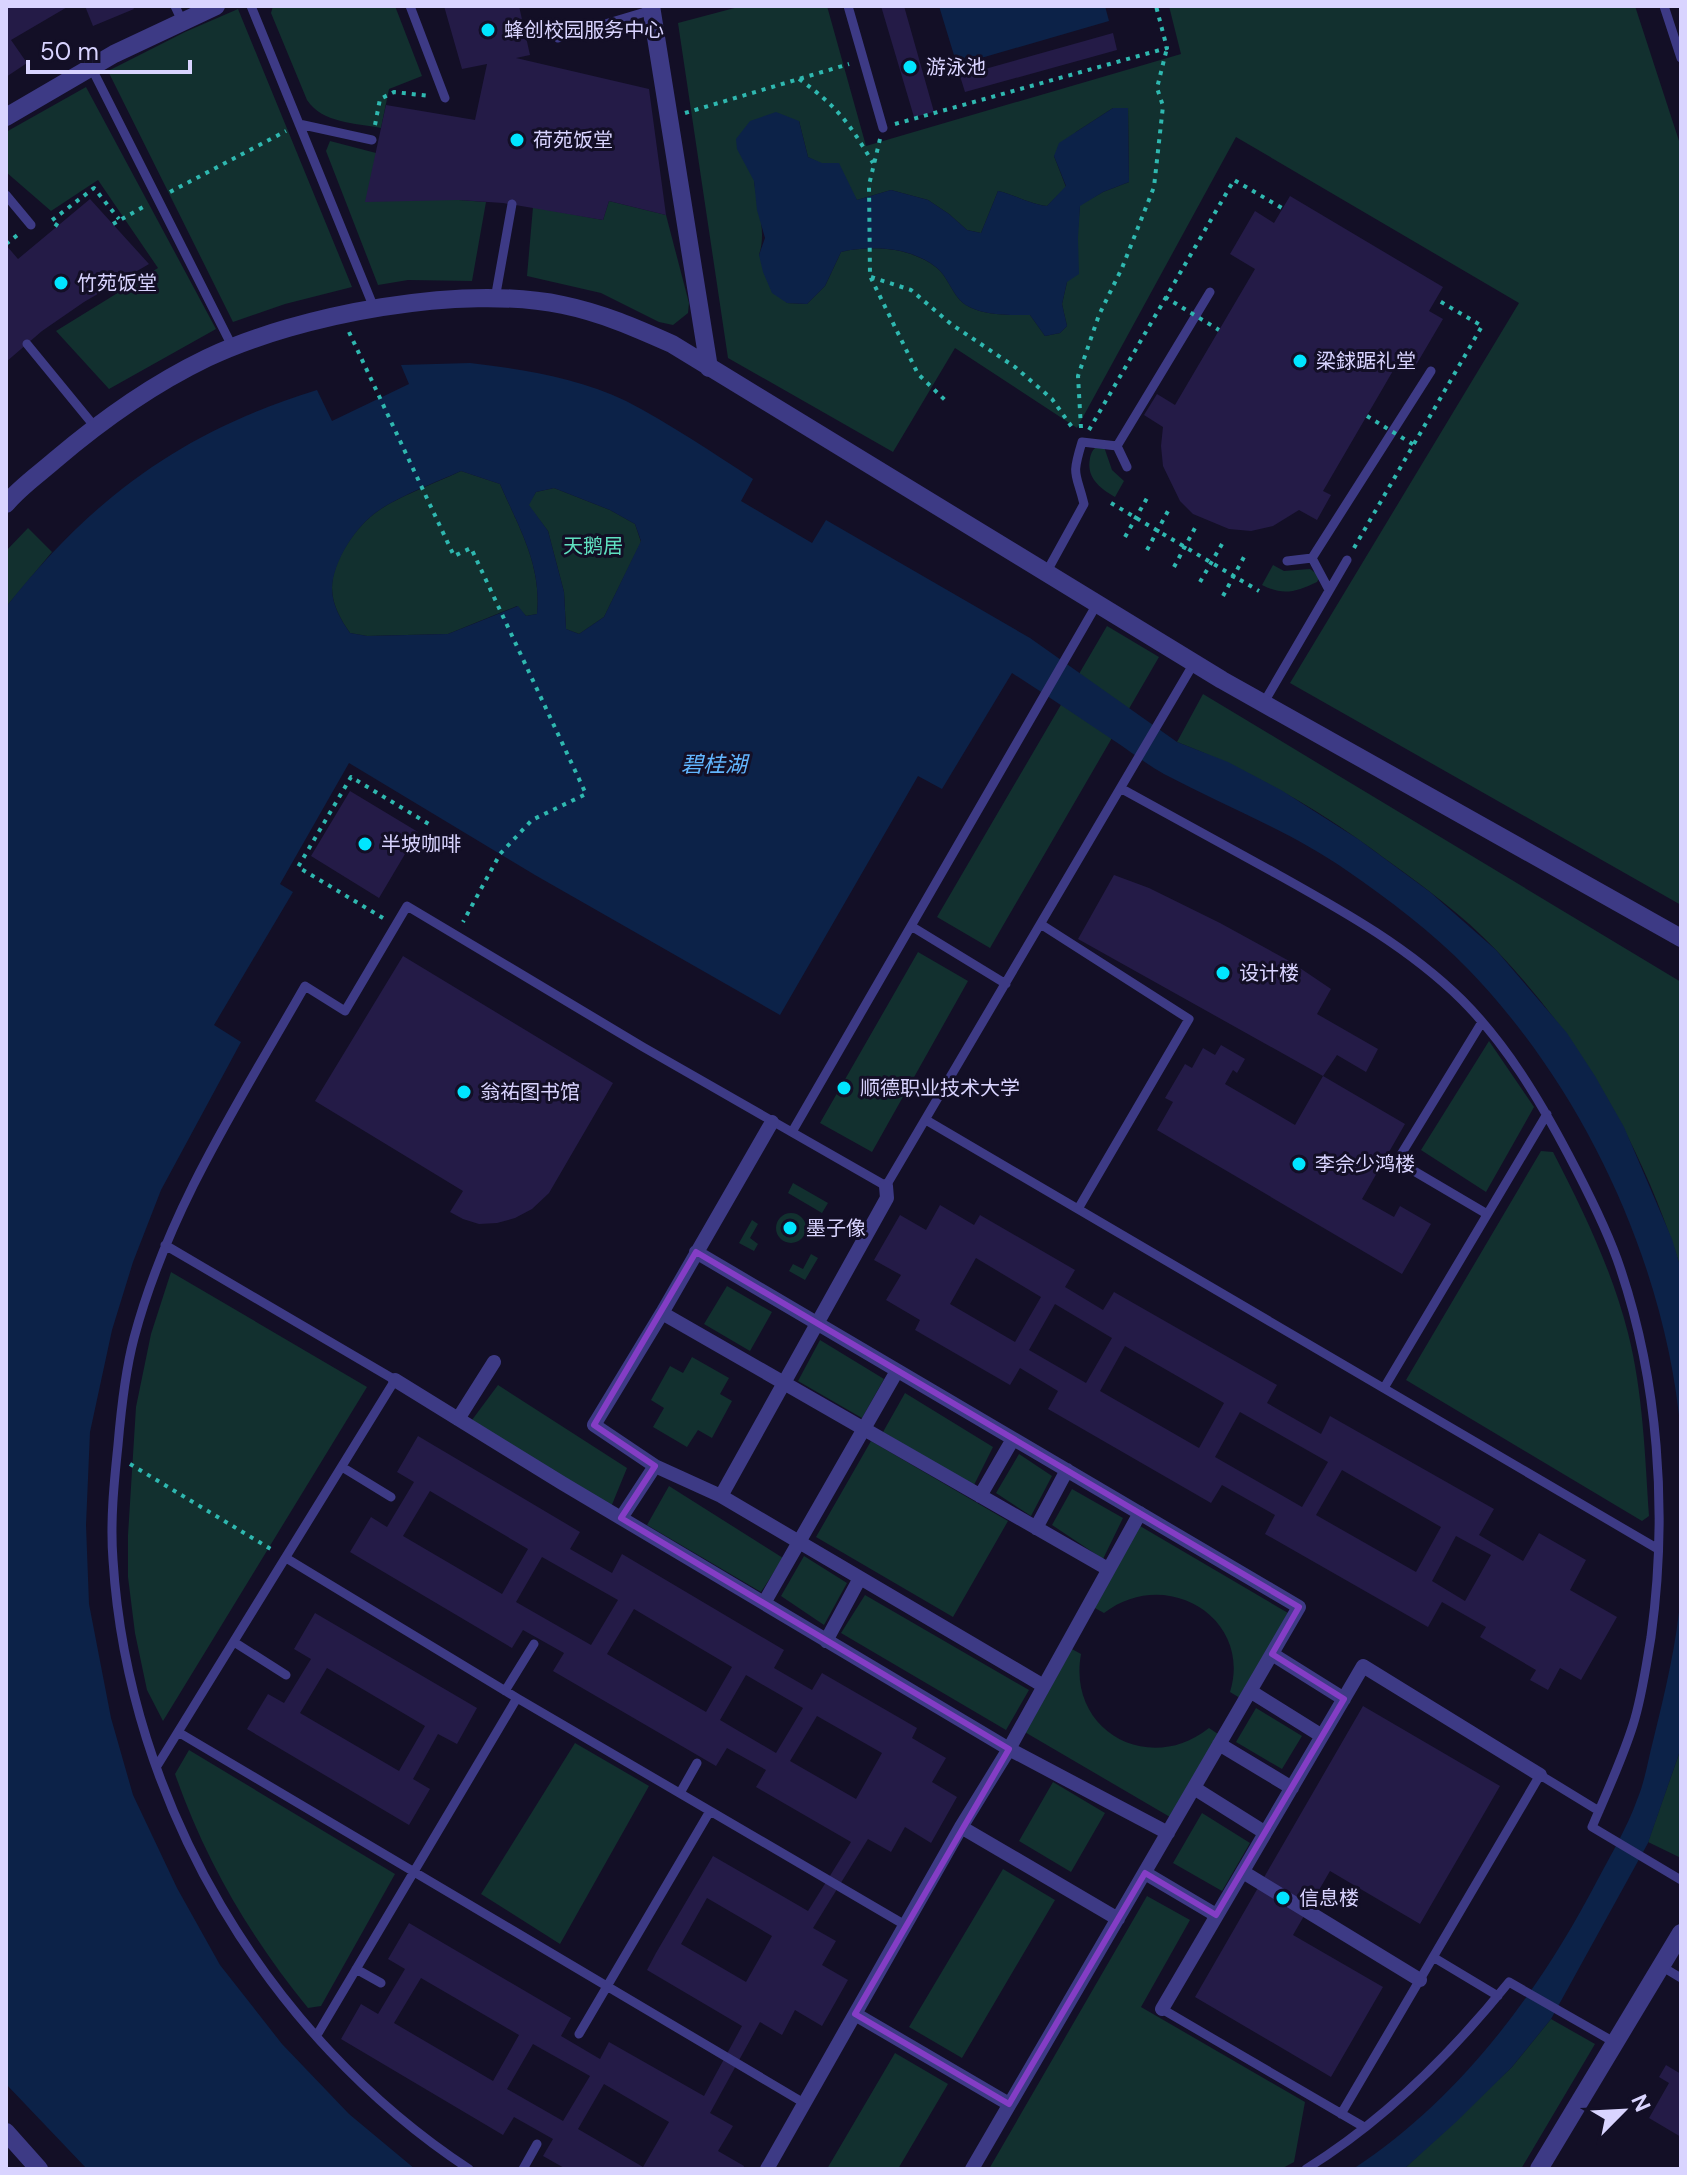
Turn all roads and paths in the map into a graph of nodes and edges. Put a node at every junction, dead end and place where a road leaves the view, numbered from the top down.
1 (216, 6) edge
2 (251, 6) edge
3 (410, 6) edge
4 (848, 6) edge
5 (1156, 6) edge
6 (1664, 6) edge
7 (656, 7) edge
8 (178, 13) edge
9 (558, 38) dead end
10 (1167, 48) junction
11 (1681, 58) edge
12 (863, 60) junction
13 (91, 67) junction
14 (799, 79) junction
15 (445, 98) joint
16 (6, 117) edge
17 (669, 117) junction
18 (299, 124) junction
19 (883, 128) junction
20 (372, 140) joint
21 (874, 165) junction
22 (6, 195) edge
23 (158, 199) junction
24 (512, 204) dead end
25 (1282, 208) dead end
26 (119, 219) junction
27 (113, 224) dead end
28 (31, 225) dead end
29 (58, 226) dead end
30 (870, 276) junction
31 (1210, 292) dead end
32 (1165, 297) junction
33 (495, 299) junction
34 (1436, 299) dead end
35 (374, 308) junction
36 (341, 316) junction
37 (1219, 330) dead end
38 (27, 344) dead end
39 (233, 348) junction
40 (709, 368) junction
41 (1431, 371) dead end
42 (946, 401) dead end
43 (1367, 416) dead end
44 (95, 427) junction
45 (1082, 442) junction
46 (1414, 445) junction
47 (1117, 446) junction
48 (1127, 467) dead end
49 (1147, 498) dead end
50 (1111, 503) dead end
51 (6, 504) edge
52 (1168, 511) dead end
53 (1136, 518) junction
54 (1195, 528) dead end
55 (1158, 531) junction
56 (1125, 537) dead end
57 (1222, 544) dead end
58 (1185, 547) junction
59 (1147, 550) dead end
60 (1244, 557) dead end
61 (1312, 558) junction
62 (1347, 560) joint
63 (1287, 561) dead end
64 (1211, 563) junction
65 (1174, 567) dead end
66 (1046, 573) junction
67 (1234, 576) junction
68 (1200, 582) dead end
69 (1329, 590) junction
70 (1259, 591) dead end
71 (1223, 596) dead end
72 (1097, 604) junction
73 (1194, 663) junction
74 (1263, 704) junction
75 (1122, 789) junction
76 (432, 826) dead end
77 (395, 925) junction
78 (1042, 925) junction
79 (911, 926) junction
80 (456, 935) junction
81 (1681, 938) edge
82 (1006, 984) junction
83 (1482, 1022) junction
84 (1547, 1114) junction
85 (926, 1120) junction
86 (772, 1122) junction
87 (792, 1132) junction
88 (886, 1186) junction
89 (1078, 1209) junction
90 (1487, 1214) junction
91 (165, 1245) junction
92 (696, 1252) junction
93 (662, 1313) junction
94 (818, 1325) junction
95 (494, 1362) dead end
96 (897, 1371) junction
97 (395, 1380) junction
98 (785, 1384) junction
99 (1384, 1388) junction
100 (458, 1419) junction
101 (864, 1429) junction
102 (1013, 1439) junction
103 (117, 1456) junction
104 (655, 1466) junction
105 (342, 1467) junction
106 (1067, 1470) junction
107 (721, 1496) junction
108 (980, 1496) junction
109 (391, 1497) dead end
110 (1140, 1513) junction
111 (621, 1518) junction
112 (1036, 1528) junction
113 (800, 1543) junction
114 (1658, 1549) junction
115 (286, 1558) junction
116 (1108, 1569) junction
117 (860, 1578) junction
118 (764, 1603) junction
119 (826, 1641) junction
120 (234, 1642) junction
121 (534, 1644) dead end
122 (1272, 1654) junction
123 (286, 1675) dead end
124 (1042, 1685) junction
125 (505, 1691) junction
126 (1250, 1691) junction
127 (517, 1698) junction
128 (1344, 1699) junction
129 (178, 1732) junction
130 (1322, 1736) junction
131 (1219, 1744) junction
132 (1009, 1749) junction
133 (697, 1763) dead end
134 (157, 1766) junction
135 (1540, 1775) junction
136 (1194, 1788) junction
137 (1292, 1788) junction
138 (680, 1793) junction
139 (710, 1811) junction
140 (1599, 1811) junction
141 (961, 1827) junction
142 (1264, 1832) junction
143 (1168, 1833) junction
144 (414, 1872) junction
145 (1243, 1872) junction
146 (1145, 1873) junction
147 (1681, 1880) edge
148 (1216, 1915) junction
149 (1118, 1919) junction
150 (905, 1925) junction
151 (1681, 1933) edge
152 (1433, 1957) junction
153 (1661, 1966) junction
154 (356, 1969) junction
155 (1681, 1978) edge
156 (1420, 1980) junction
157 (381, 1983) dead end
158 (607, 1985) junction
159 (1498, 1996) junction
160 (1162, 2009) joint
161 (855, 2014) junction
162 (579, 2034) dead end
163 (317, 2035) junction
164 (1614, 2042) junction
165 (804, 2103) junction
166 (1009, 2104) junction
167 (1341, 2114) junction
168 (1364, 2127) junction
169 (6, 2132) edge
170 (537, 2144) dead end
171 (39, 2169) edge
172 (469, 2169) edge
173 (523, 2169) edge
174 (767, 2169) edge
175 (972, 2169) edge
176 (1306, 2169) edge
177 (1539, 2169) edge

1 - 8 street
2 - 18 lane
3 - 15 lane
4 - 12 lane
5 - 10 path
6 - 11 lane
7 - 9 lane
7 - 17 street
8 - 13 street
10 - 19 path
10 - 45 path
12 - 14 path
12 - 19 lane
13 - 16 street
13 - 23 lane
14 - 17 path
14 - 21 path
15 - 20 path
17 - 40 street
18 - 20 lane
18 - 23 path
18 - 35 lane
19 - 21 path
21 - 30 path
22 - 28 lane
23 - 26 path
23 - 39 lane
24 - 33 lane
25 - 32 path
26 - 27 path
26 - 29 path
30 - 42 path
30 - 45 path
31 - 47 lane
32 - 37 path, bridge
32 - 45 path
33 - 35 street
33 - 40 street
34 - 46 path
35 - 36 street
36 - 39 street
36 - 80 path
38 - 44 lane
39 - 44 street
40 - 66 street
41 - 61 lane
43 - 46 path, bridge
44 - 51 street
45 - 47 lane
45 - 66 lane
46 - 62 path
47 - 48 lane
49 - 53 path
50 - 53 path
52 - 55 path
53 - 55 path
53 - 56 path
54 - 58 path
55 - 58 path
55 - 59 path
57 - 64 path
58 - 64 path
58 - 65 path
60 - 67 path
61 - 63 lane
61 - 69 lane
62 - 69 lane
64 - 67 path
64 - 68 path
66 - 72 street
67 - 70 path
67 - 71 path
69 - 74 lane
72 - 73 street
72 - 79 lane
73 - 74 street
73 - 75 lane
74 - 81 street
75 - 78 lane
75 - 83 lane
76 - 77 path
77 - 80 lane
77 - 91 lane
78 - 82 lane
78 - 89 lane
79 - 82 lane
79 - 87 lane
80 - 86 lane
82 - 85 lane
83 - 84 lane
83 - 90 lane
84 - 90 lane
84 - 114 lane
85 - 88 lane
85 - 89 lane
86 - 87 lane
86 - 92 street
87 - 88 lane
88 - 94 street
89 - 99 lane
90 - 99 lane
91 - 97 lane
91 - 103 lane
92 - 93 street
92 - 94 street
93 - 98 street
93 - 104 street
94 - 96 street
94 - 98 street
95 - 100 street
96 - 101 street
96 - 102 street
97 - 100 street
97 - 105 lane
98 - 101 street
98 - 107 street
99 - 114 lane
100 - 111 street
101 - 108 street
101 - 113 street
102 - 106 street
102 - 108 street
103 - 115 path
103 - 134 lane
104 - 107 street
104 - 111 street
105 - 109 lane
105 - 115 lane
106 - 110 street
106 - 112 street
107 - 113 street
108 - 112 street
110 - 116 street
110 - 122 street
111 - 118 street
112 - 116 street
113 - 117 street
113 - 118 street
114 - 140 lane
115 - 120 lane
115 - 125 lane
116 - 124 street
117 - 119 street
117 - 124 street
118 - 119 street
119 - 132 street
120 - 123 lane
120 - 129 lane
121 - 125 lane
122 - 126 street
122 - 128 street
124 - 132 street
125 - 127 lane
126 - 130 street
126 - 131 street
127 - 138 lane
127 - 144 lane
128 - 130 street
128 - 135 street
129 - 134 lane
129 - 144 lane
130 - 137 street
131 - 136 street
131 - 137 street
132 - 141 street
132 - 143 street
133 - 138 lane
134 - 163 lane
135 - 140 lane
135 - 152 lane
136 - 142 street
136 - 143 street
137 - 142 street
138 - 139 lane
139 - 150 lane
139 - 158 lane
140 - 147 lane
141 - 149 street
141 - 150 street
142 - 145 street
143 - 146 street
144 - 154 lane
144 - 158 lane
145 - 148 street
145 - 156 street
146 - 148 street
146 - 149 street
148 - 160 street
149 - 166 street
150 - 161 street
151 - 153 street
152 - 156 lane
152 - 159 lane
153 - 155 lane
153 - 164 street
154 - 157 lane
154 - 163 lane
156 - 167 lane
158 - 162 lane
158 - 165 lane
159 - 164 lane
159 - 168 lane
160 - 167 lane
161 - 165 street
161 - 166 street
163 - 172 lane
164 - 177 street
165 - 174 street
166 - 175 street
167 - 168 lane
168 - 176 lane
169 - 171 street
170 - 173 lane

